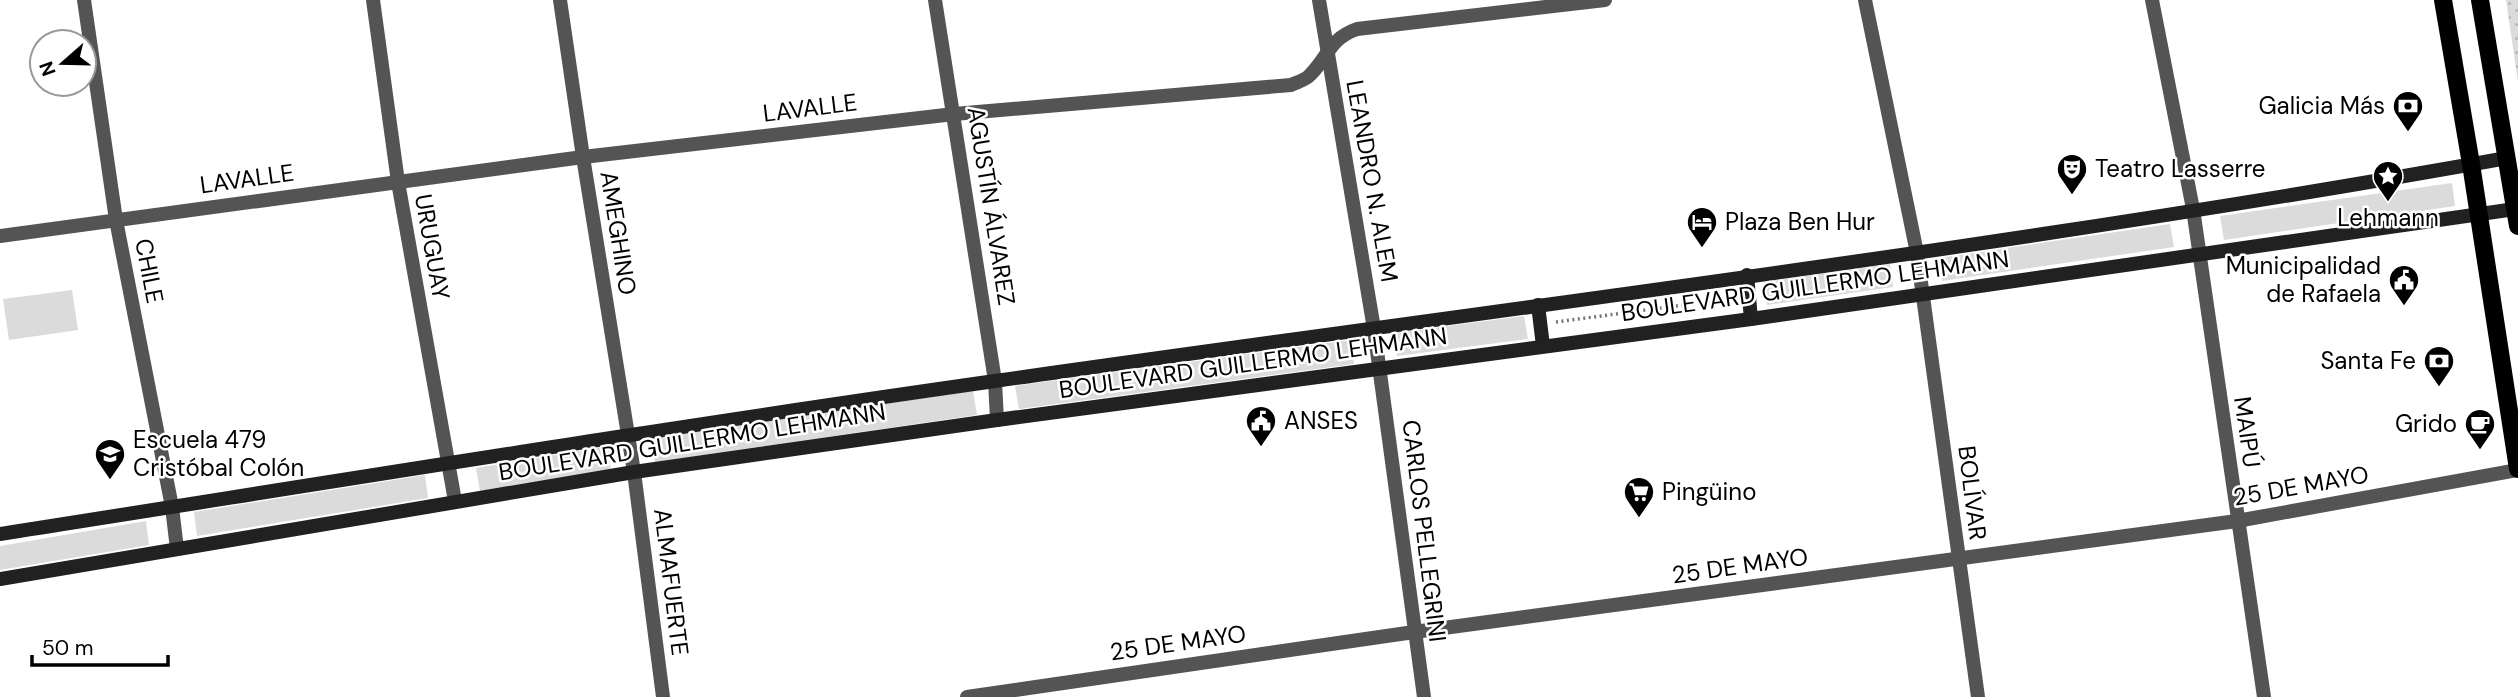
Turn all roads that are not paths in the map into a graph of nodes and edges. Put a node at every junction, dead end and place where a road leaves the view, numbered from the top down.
1 (84, 0) edge
2 (373, 0) edge
3 (561, 0) edge
4 (935, 0) edge
5 (1319, 0) edge
6 (1605, 0) edge
7 (1865, 0) edge
8 (2152, 0) edge
9 (2443, 0) edge
10 (2480, 0) edge
11 (1583, 1) edge
12 (1327, 49) junction
13 (954, 114) junction
14 (583, 158) junction
15 (2507, 158) junction
16 (2471, 164) junction
17 (398, 182) junction
18 (2193, 209) junction
19 (2479, 215) junction
20 (2517, 218) edge
21 (116, 220) junction
22 (0, 236) edge
23 (1917, 253) junction
24 (2199, 255) junction
25 (1746, 275) junction
26 (1924, 294) junction
27 (1538, 305) junction
28 (1751, 319) junction
29 (1374, 329) junction
30 (1543, 346) junction
31 (1380, 370) junction
32 (995, 381) junction
33 (998, 420) junction
34 (628, 435) junction
35 (448, 464) junction
36 (2518, 470) edge
37 (634, 472) junction
38 (456, 501) junction
39 (172, 507) junction
40 (2237, 521) junction
41 (0, 534) edge
42 (177, 549) junction
43 (1958, 560) junction
44 (0, 579) edge
45 (1414, 632) junction
46 (663, 697) edge
47 (967, 697) edge
48 (1424, 697) edge
49 (1978, 697) edge
50 (2264, 697) edge

1 - 21 street, CHILE
2 - 17 street, URUGUAY
3 - 14 street, AMEGHINO
4 - 13 street, AGUSTÍN ÁLVAREZ
5 - 12 street, LEANDRO N. ALEM
6 - 11 street, LAVALLE
7 - 23 street, BOLÍVAR
8 - 18 street, MAIPÚ
9 - 16 main road
10 - 15 main road
11 - 12 street, LAVALLE
12 - 13 street, LAVALLE
12 - 29 street, LEANDRO N. ALEM
13 - 14 street, LAVALLE
13 - 32 street, AGUSTÍN ÁLVAREZ
14 - 17 street, LAVALLE
14 - 34 street, AMEGHINO
15 - 16 main road, BOULEVARD GUILLERMO LEHMANN
15 - 20 main road
16 - 18 main road, BOULEVARD GUILLERMO LEHMANN
16 - 19 main road
17 - 21 street, LAVALLE
17 - 35 street, URUGUAY
18 - 23 main road, BOULEVARD GUILLERMO LEHMANN
18 - 24 street, MAIPÚ
19 - 20 main road, BOULEVARD GUILLERMO LEHMANN
19 - 24 main road, BOULEVARD GUILLERMO LEHMANN
19 - 36 main road
21 - 22 street, LAVALLE
21 - 39 street, CHILE
23 - 25 main road, BOULEVARD GUILLERMO LEHMANN
23 - 26 street, BOLÍVAR
24 - 26 main road, BOULEVARD GUILLERMO LEHMANN
24 - 40 street, MAIPÚ
25 - 27 main road, BOULEVARD GUILLERMO LEHMANN
25 - 28 main road
26 - 28 main road, BOULEVARD GUILLERMO LEHMANN
26 - 43 street, BOLÍVAR
27 - 29 main road, BOULEVARD GUILLERMO LEHMANN
27 - 30 main road
28 - 30 main road, BOULEVARD GUILLERMO LEHMANN
29 - 31 street, LEANDRO N. ALEM
29 - 32 main road, BOULEVARD GUILLERMO LEHMANN
30 - 31 main road, BOULEVARD GUILLERMO LEHMANN
31 - 33 main road, BOULEVARD GUILLERMO LEHMANN
31 - 45 street, CARLOS PELLEGRINI
32 - 33 street, AGUSTÍN ÁLVAREZ
32 - 34 main road, BOULEVARD GUILLERMO LEHMANN
33 - 37 main road, BOULEVARD GUILLERMO LEHMANN
34 - 35 main road, BOULEVARD GUILLERMO LEHMANN
34 - 37 street, AMEGHINO
35 - 38 street, URUGUAY
35 - 39 main road, BOULEVARD GUILLERMO LEHMANN
36 - 40 street, 25 DE MAYO
37 - 38 main road, BOULEVARD GUILLERMO LEHMANN
37 - 46 street, ALMAFUERTE
38 - 42 main road, BOULEVARD GUILLERMO LEHMANN
39 - 41 main road, BOULEVARD GUILLERMO LEHMANN
39 - 42 street, CHILE
40 - 43 street, 25 DE MAYO
40 - 50 street, MAIPÚ
42 - 44 main road, BOULEVARD GUILLERMO LEHMANN
43 - 45 street, 25 DE MAYO
43 - 49 street, BOLÍVAR
45 - 47 street, 25 DE MAYO
45 - 48 street, CARLOS PELLEGRINI

